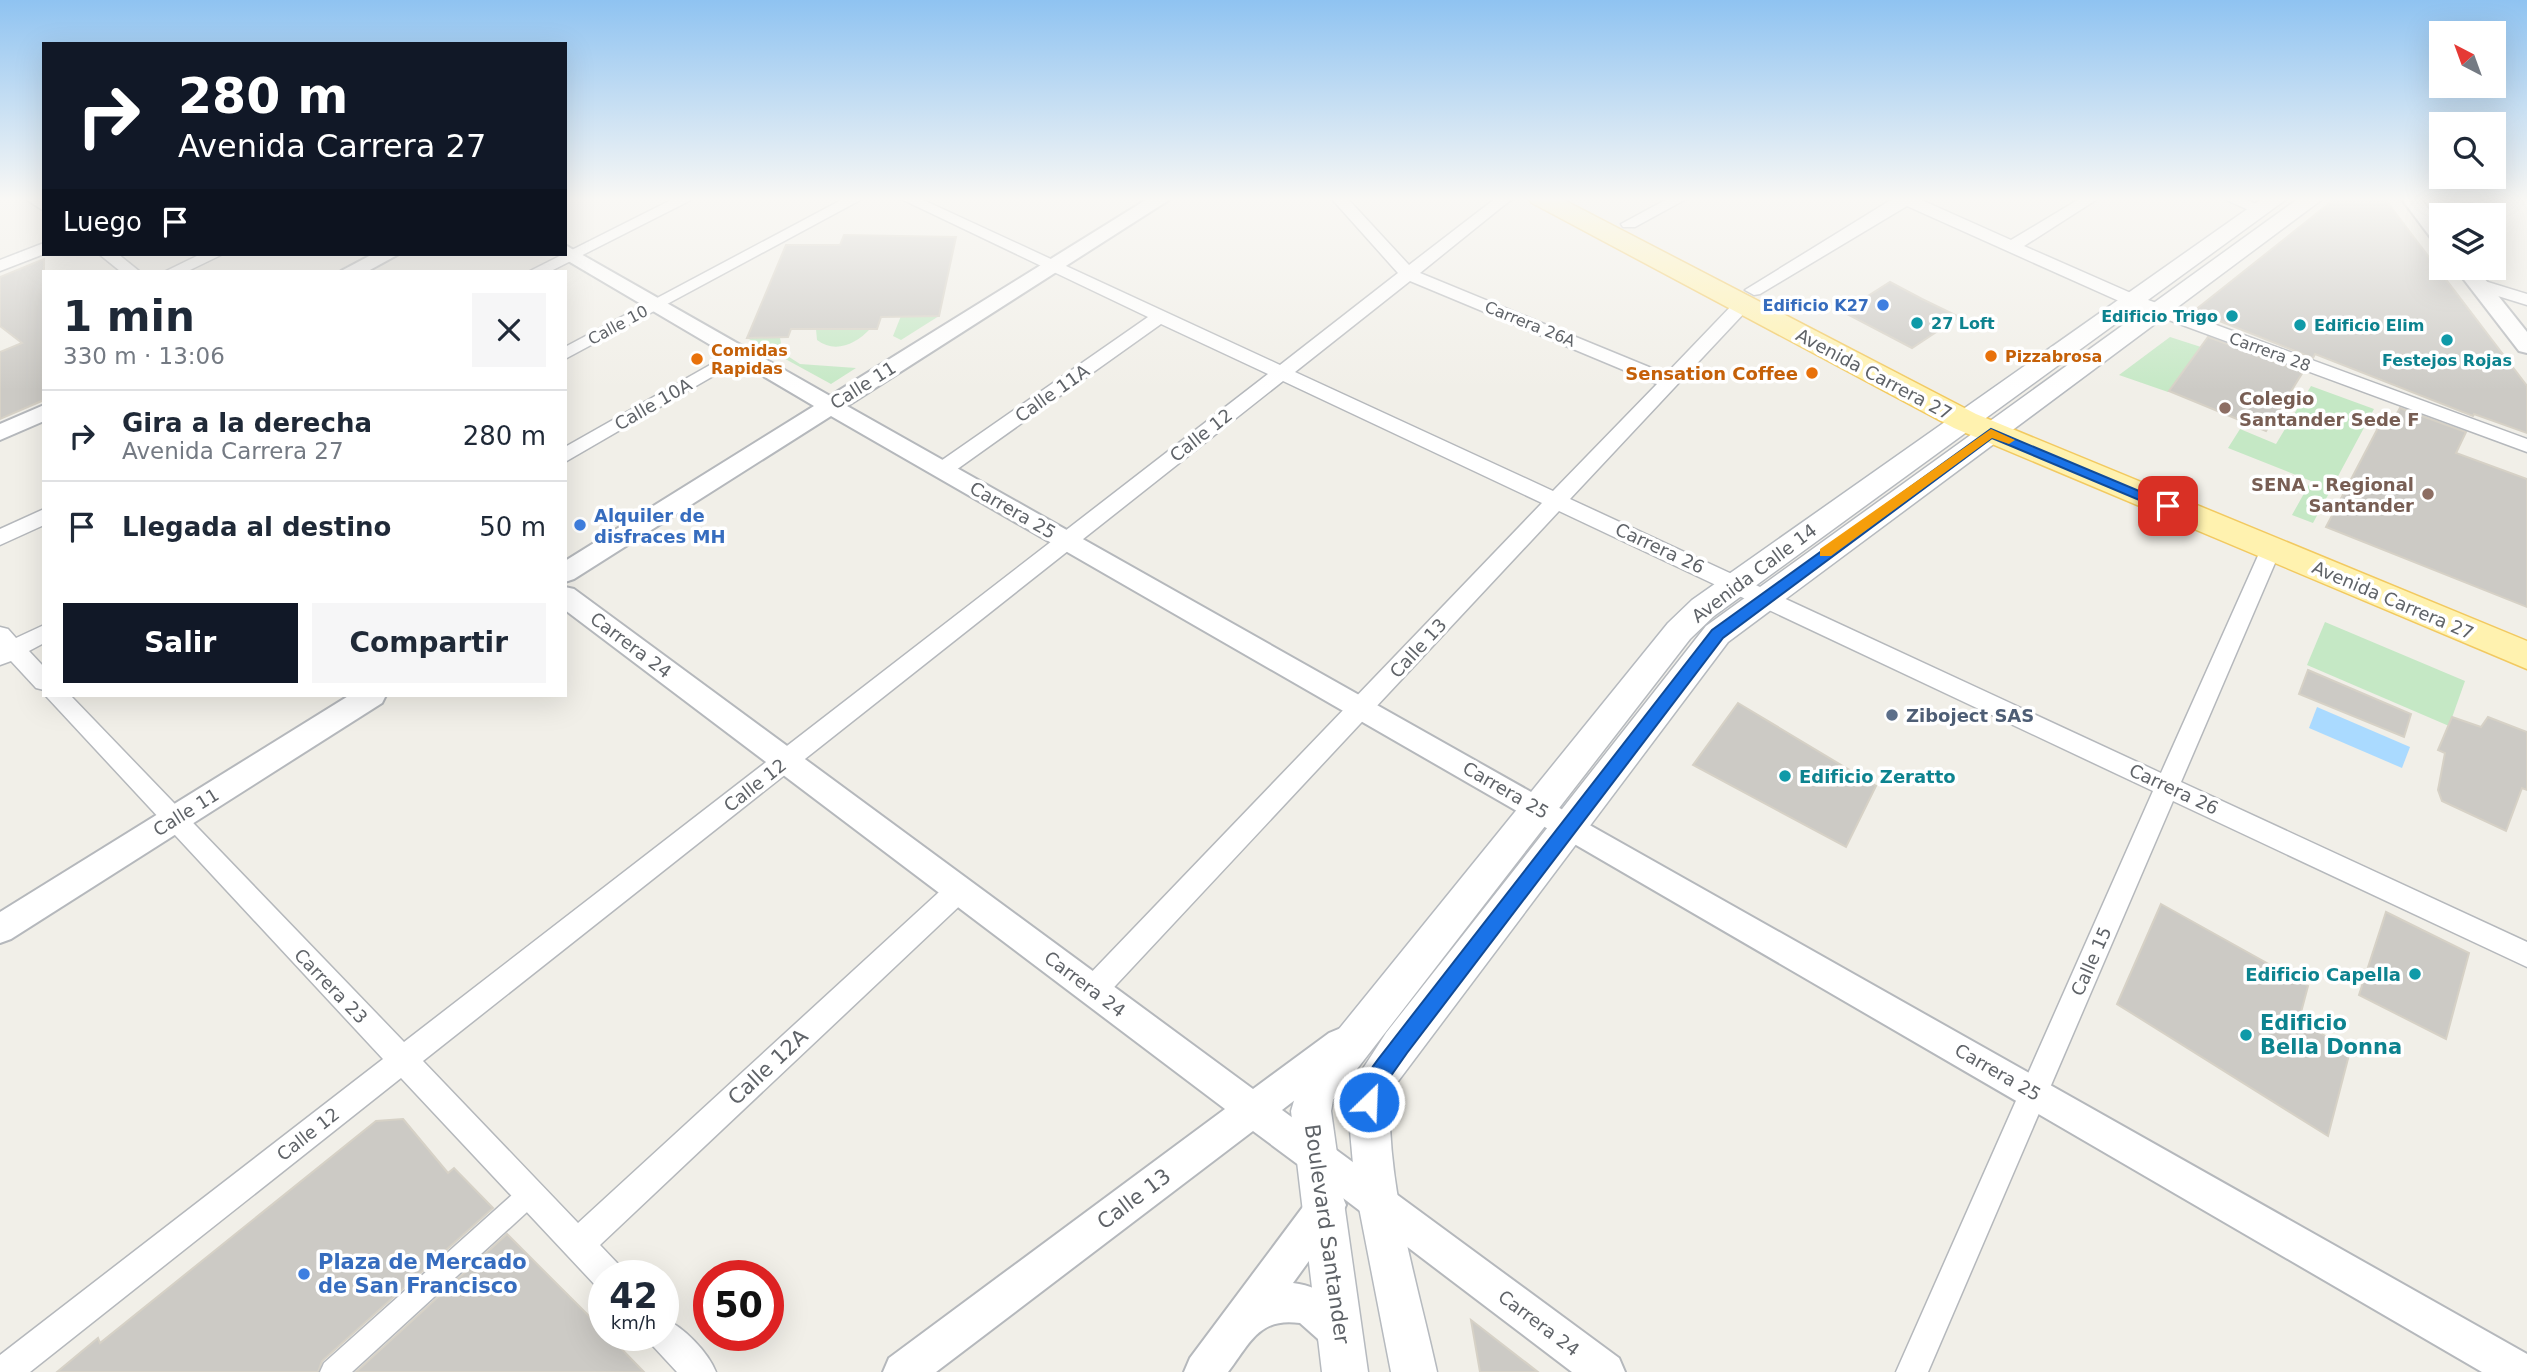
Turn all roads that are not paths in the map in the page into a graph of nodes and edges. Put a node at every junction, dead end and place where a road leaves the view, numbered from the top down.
1 (196, 262) edge
2 (371, 262) edge
3 (585, 262) edge
4 (736, 262) edge
5 (1044, 262) edge
6 (1059, 262) edge
7 (1397, 262) edge
8 (1423, 262) edge
9 (1675, 262) edge
10 (1691, 262) edge
11 (1803, 262) edge
12 (2045, 262) edge
13 (2188, 262) edge
14 (2226, 262) edge
15 (1053, 266) junction
16 (176, 270) edge
17 (353, 270) edge
18 (1408, 274) junction
19 (2474, 280) edge
20 (2480, 280) edge
21 (1748, 297) junction
22 (2527, 300) edge
23 (2134, 301) junction
24 (657, 304) junction
25 (2159, 311) junction
26 (1161, 316) junction
27 (2527, 346) edge
28 (567, 353) edge
29 (740, 354) junction
30 (1282, 372) junction
31 (1670, 382) junction
32 (830, 406) junction
33 (42, 413) edge
34 (1987, 421) junction
35 (0, 433) edge
36 (2527, 446) edge
37 (567, 455) edge
38 (942, 470) junction
39 (1557, 500) junction
40 (42, 517) edge
41 (0, 538) edge
42 (1067, 541) junction
43 (2271, 549) junction
44 (567, 572) edge
45 (1750, 590) junction
46 (567, 597) edge
47 (42, 634) edge
48 (2527, 634) edge
49 (5, 647) edge
50 (2527, 656) edge
51 (42, 680) edge
52 (58, 697) edge
53 (369, 697) edge
54 (1361, 708) junction
55 (786, 761) junction
56 (2167, 786) junction
57 (1539, 809) junction
58 (173, 820) junction
59 (1569, 826) junction
60 (959, 890) junction
61 (0, 929) edge
62 (2527, 955) edge
63 (1093, 990) junction
64 (1365, 1026) junction
65 (403, 1060) junction
66 (1338, 1062) joint
67 (1371, 1087) joint
68 (2034, 1093) junction
69 (1253, 1109) junction
70 (1342, 1188) junction
71 (530, 1194) junction
72 (578, 1244) junction
73 (593, 1260) edge
74 (1244, 1319) junction
75 (679, 1350) edge
76 (1344, 1360) edge
77 (4, 1372) edge
78 (333, 1372) edge
79 (700, 1372) edge
80 (903, 1372) edge
81 (1204, 1372) edge
82 (1414, 1372) edge
83 (1605, 1372) edge
84 (1912, 1372) edge
85 (2520, 1372) edge

1 - 16 street
2 - 17 street
3 - 24 street, Carrera 25
4 - 24 street, Calle 10
5 - 15 street, Carrera 26
6 - 15 street, Calle 11
7 - 18 street, Carrera 26A
8 - 18 street, Calle 12
9 - 21 main road, Avenida Carrera 27
10 - 21 main road, Avenida Carrera 27
11 - 21 street, Calle 13
12 - 23 street, Carrera 28
13 - 23 main road, Avenida Calle 14
14 - 25 main road, Avenida Calle 14
15 - 26 street, Carrera 26
15 - 32 street, Calle 11
18 - 30 street, Calle 12
18 - 31 street, Carrera 26A
19 - 27 street
20 - 22 street
21 - 31 street, Calle 13
21 - 34 main road, Avenida Carrera 27
23 - 25 street, Carrera 28
23 - 34 main road, Avenida Calle 14
24 - 28 street, Calle 10
24 - 29 street, Carrera 25
25 - 34 main road, Avenida Calle 14
25 - 36 street, Carrera 28
26 - 30 street, Carrera 26
26 - 38 street, Calle 11A
29 - 32 street, Carrera 25
29 - 37 street, Calle 10A
30 - 39 street, Carrera 26
30 - 42 street, Calle 12
31 - 39 street, Calle 13
32 - 38 street, Carrera 25
32 - 44 street, Calle 11
33 - 35 street
34 - 43 main road, Avenida Carrera 27
34 - 45 main road, Avenida Calle 14
34 - 48 main road, Avenida Carrera 27
38 - 42 street, Carrera 25
39 - 45 street, Carrera 26
39 - 54 street, Calle 13
40 - 41 street
42 - 54 street, Carrera 25
42 - 55 street, Calle 12
43 - 50 main road, Avenida Carrera 27
43 - 56 street, Calle 15
45 - 56 street, Carrera 26
45 - 57 main road, Avenida Calle 14
45 - 59 main road, Avenida Calle 14
46 - 55 street, Carrera 24
47 - 49 street
49 - 51 street
52 - 58 street, Carrera 23
53 - 58 street, Calle 11
54 - 57 street, Carrera 25
54 - 63 street, Calle 13
55 - 60 street, Carrera 24
55 - 65 street, Calle 12
56 - 62 street, Carrera 26
56 - 68 street, Calle 15
57 - 59 street, Carrera 25
57 - 64 main road, Avenida Calle 14
58 - 61 street, Calle 11
58 - 65 street, Carrera 23
59 - 67 main road, Avenida Calle 14
59 - 68 street, Carrera 25
60 - 63 street, Carrera 24
60 - 72 street, Calle 12A
63 - 69 street, Carrera 24
64 - 66 main road, Avenida Calle 14
64 - 69 street, Calle 13
65 - 71 street, Carrera 23
65 - 77 street, Calle 12
66 - 70 main road, Boulevard Santander
67 - 70 main road, Boulevard Santander
68 - 84 street, Calle 15
68 - 85 street, Carrera 25
69 - 70 street, Carrera 24
69 - 80 street, Calle 13
70 - 74 street
70 - 76 main road, Boulevard Santander
70 - 82 main road, Boulevard Santander
70 - 83 street, Carrera 24
71 - 72 street, Carrera 23
71 - 78 street
72 - 73 street, Carrera 23
74 - 76 street
74 - 81 street
75 - 79 street

